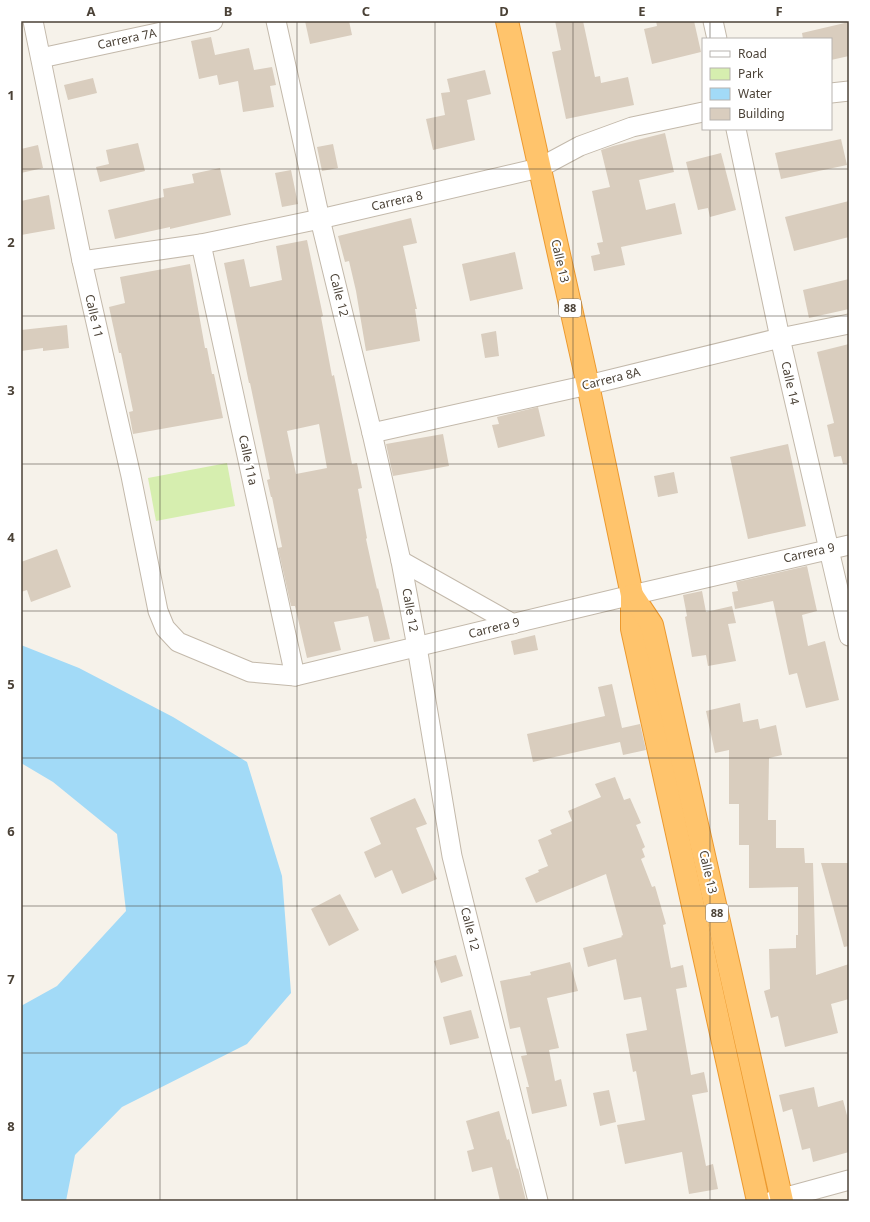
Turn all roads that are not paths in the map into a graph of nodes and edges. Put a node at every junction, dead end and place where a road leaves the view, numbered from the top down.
1 (33, 21) edge
2 (213, 21) edge
3 (276, 21) edge
4 (507, 21) edge
5 (713, 21) edge
6 (717, 38) edge
7 (41, 58) junction
8 (849, 91) edge
9 (832, 93) edge
10 (702, 112) edge
11 (736, 130) edge
12 (539, 168) junction
13 (320, 219) junction
14 (200, 244) junction
15 (82, 261) junction
16 (849, 324) edge
17 (780, 338) junction
18 (588, 385) junction
19 (372, 433) junction
20 (849, 545) edge
21 (829, 548) junction
22 (401, 562) junction
23 (632, 595) junction
24 (158, 611) joint
25 (513, 624) junction
26 (849, 636) edge
27 (417, 647) junction
28 (295, 676) junction
29 (849, 1180) edge
30 (779, 1200) edge
31 (538, 1201) edge
32 (758, 1201) edge

1 - 7 street, Calle 11
2 - 7 street, Carrera 7A
3 - 13 street, Calle 12
4 - 12 highway, Calle 13 / 88
5 - 6 street
7 - 15 street, Calle 11
8 - 9 street
10 - 12 street, Carrera 8
11 - 17 street, Calle 14
12 - 13 street, Carrera 8
12 - 18 highway, Calle 13 / 88
13 - 14 street, Carrera 8
13 - 19 street, Calle 12
14 - 15 street, Carrera 8
14 - 28 street, Calle 11a
15 - 24 street, Calle 11
16 - 17 street, Carrera 8A
17 - 18 street, Carrera 8A
17 - 21 street, Calle 14
18 - 19 street, Carrera 8A
18 - 23 highway, Calle 13 / 88
19 - 22 street, Calle 12
20 - 21 street, Carrera 9
21 - 23 street, Carrera 9
21 - 26 street, Calle 14
22 - 25 street
22 - 27 street, Calle 12
23 - 25 street, Carrera 9
23 - 30 highway, Calle 13 / 88
23 - 32 highway, Calle 13 / 88
24 - 28 street, Carrera 9
25 - 27 street, Carrera 9
27 - 28 street, Carrera 9
27 - 31 street, Calle 12
29 - 30 street

